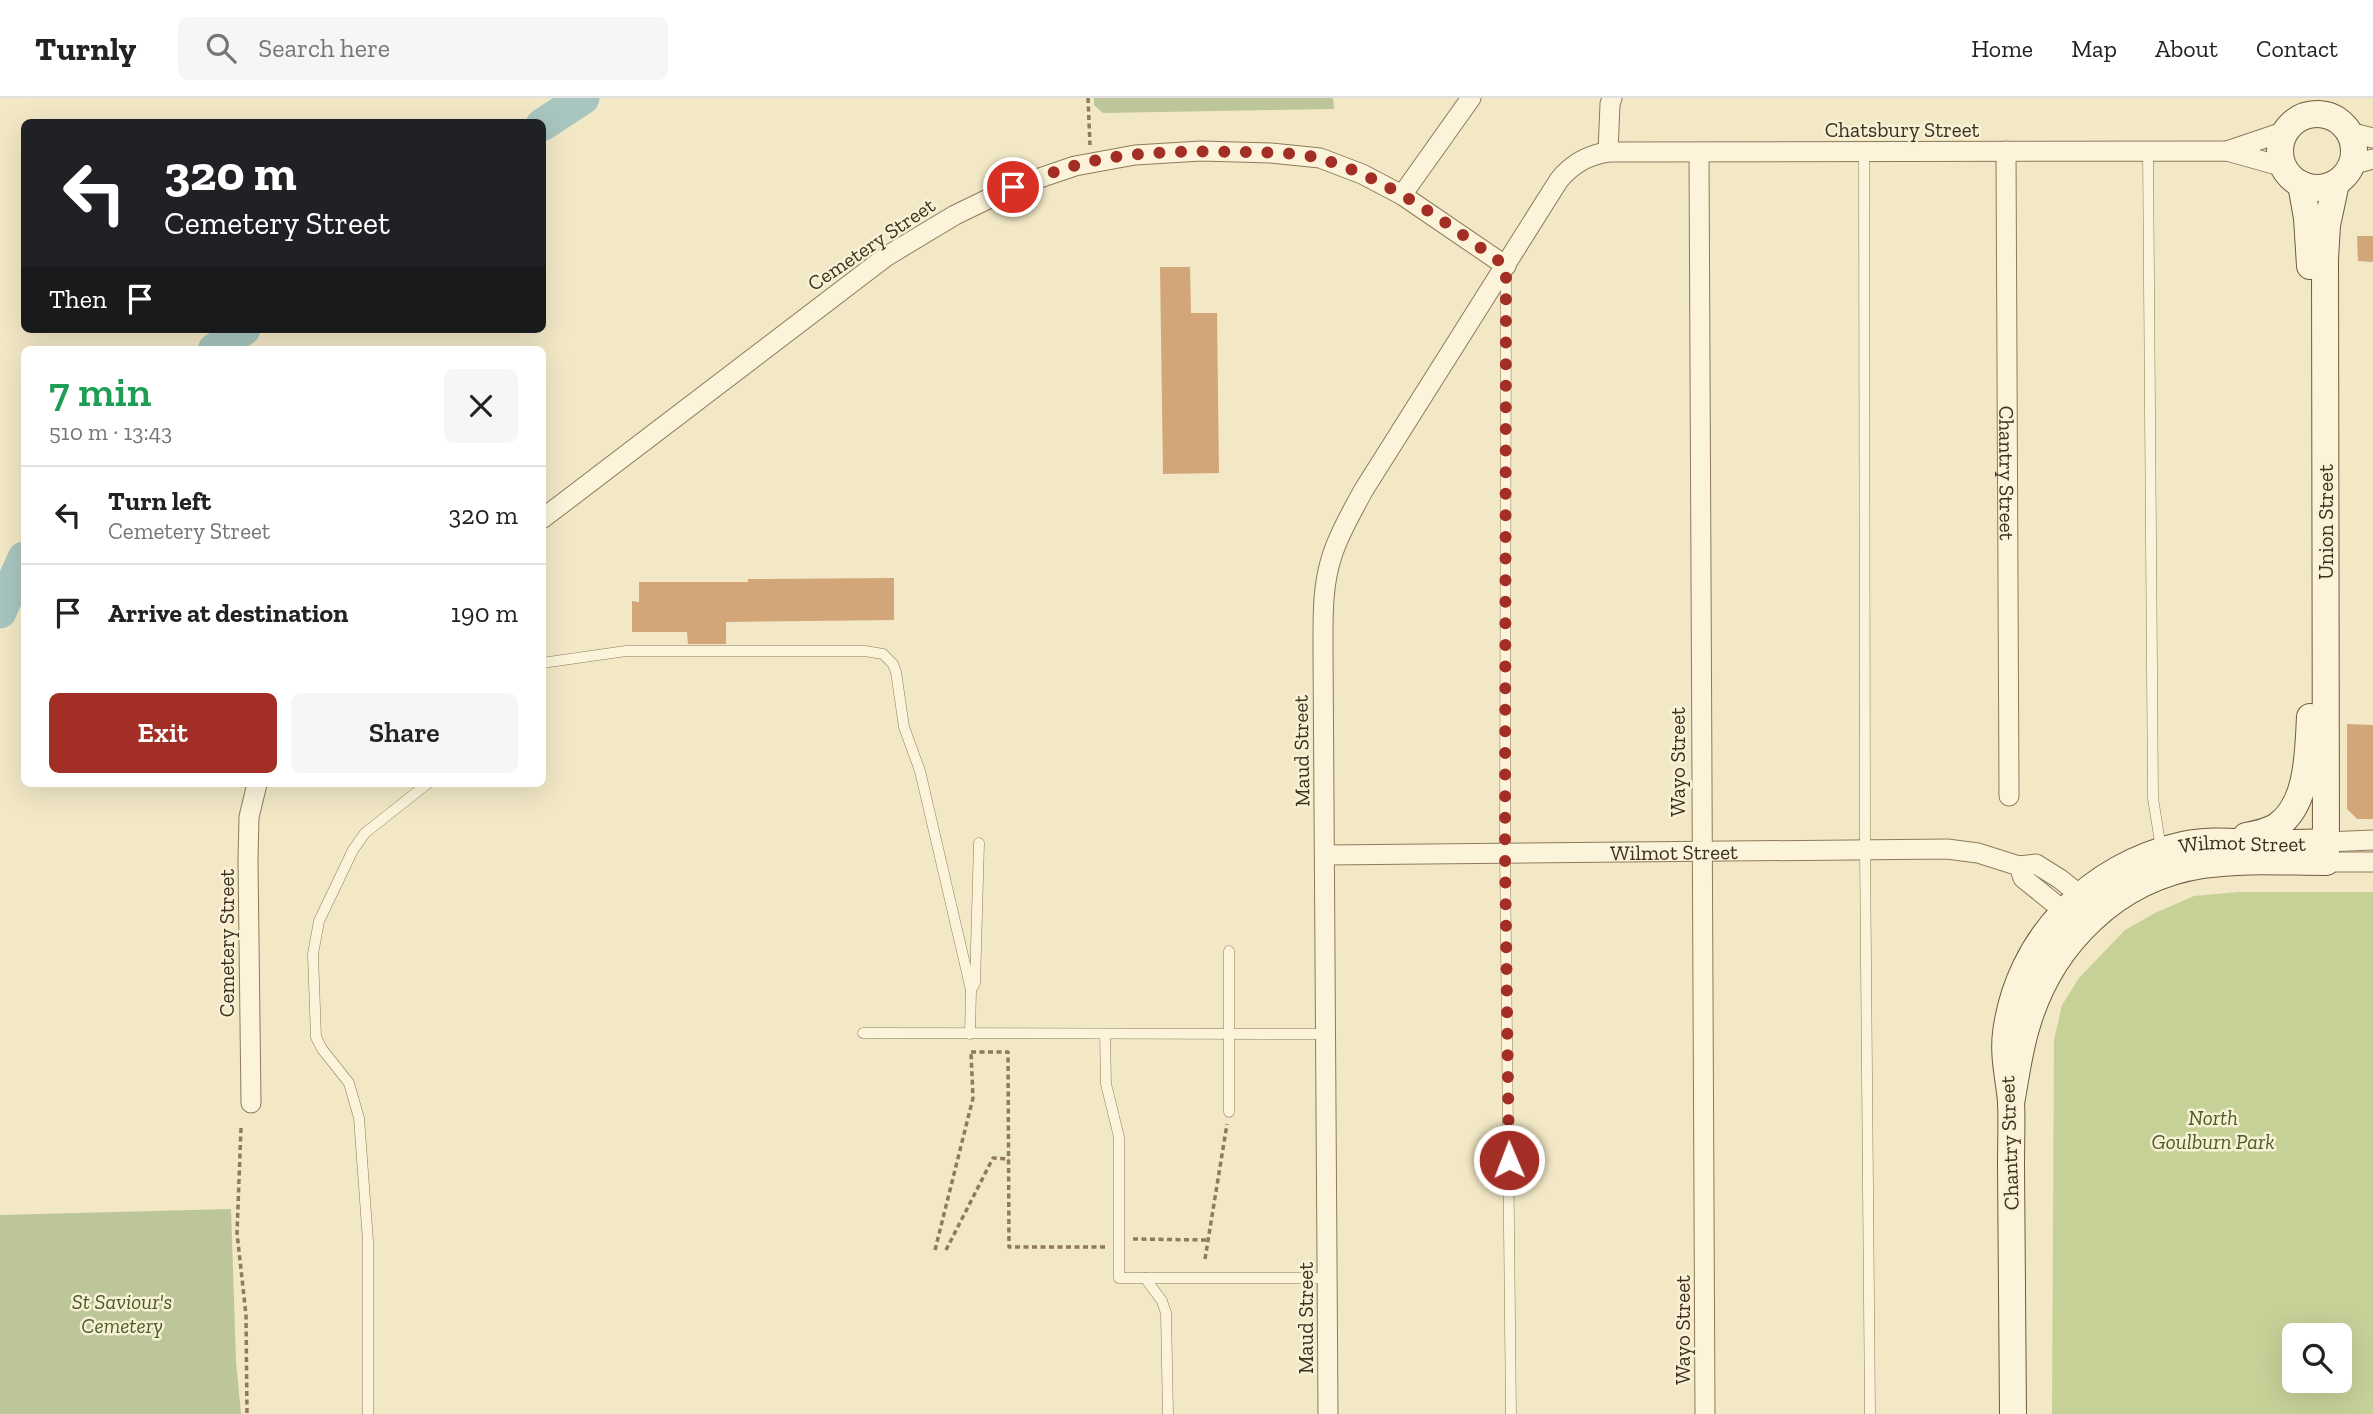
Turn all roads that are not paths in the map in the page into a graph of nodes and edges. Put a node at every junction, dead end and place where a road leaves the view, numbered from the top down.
1 (1471, 98) edge
2 (1612, 98) edge
3 (2296, 116) edge
4 (2349, 123) edge
5 (2148, 150) junction
6 (2227, 150) junction
7 (1864, 151) junction
8 (2006, 151) junction
9 (1608, 152) junction
10 (1699, 153) junction
11 (1579, 161) joint
12 (2354, 169) edge
13 (2292, 176) junction
14 (1402, 195) junction
15 (1506, 266) junction
16 (546, 516) edge
17 (546, 662) edge
18 (2310, 719) junction
19 (256, 787) edge
20 (423, 787) edge
21 (2009, 796) dead end
22 (2220, 839) junction
23 (2373, 840) edge
24 (979, 843) dead end
25 (1865, 849) junction
26 (2161, 851) junction
27 (1700, 852) junction
28 (2317, 852) junction
29 (1505, 853) junction
30 (1326, 855) junction
31 (2373, 862) edge
32 (2082, 912) junction
33 (1229, 951) dead end
34 (971, 990) junction
35 (863, 1033) dead end
36 (970, 1034) junction
37 (1105, 1034) junction
38 (1229, 1034) junction
39 (1327, 1034) junction
40 (251, 1103) dead end
41 (1228, 1112) road end
42 (1145, 1278) junction
43 (1328, 1278) junction
44 (368, 1414) edge
45 (1168, 1414) edge
46 (1328, 1414) edge
47 (1511, 1414) edge
48 (1705, 1414) edge
49 (1870, 1414) edge
50 (2013, 1414) edge

1 - 14 street
2 - 9 street
3 - 4 main road, Union Street
3 - 6 street, Chatsbury Street
3 - 13 main road, Union Street
4 - 12 main road, Union Street
5 - 6 street, Chatsbury Street
5 - 8 street, Chatsbury Street
5 - 26 lane
6 - 13 street, Chatsbury Street
7 - 8 street, Chatsbury Street
7 - 10 street, Chatsbury Street
7 - 25 lane
8 - 21 street, Chantry Street
9 - 10 street, Chatsbury Street
9 - 11 street, Chatsbury Street
10 - 27 street, Wayo Street
11 - 15 street, Maud Street
12 - 13 main road
12 - 28 main road, Union Street
13 - 18 main road, Union Street
14 - 15 street, Cemetery Street
14 - 16 street, Cemetery Street
15 - 29 lane
15 - 30 street, Maud Street
17 - 34 lane
18 - 22 main road, Union Street
18 - 28 main road, Union Street
19 - 40 street, Cemetery Street
20 - 44 lane
22 - 26 main road, Wilmot Street
22 - 28 main road, Wilmot Street
23 - 28 street, Wilmot Street
24 - 34 lane
25 - 27 street, Wilmot Street
25 - 32 street, Wilmot Street
25 - 49 lane
26 - 32 main road, Wilmot Street
27 - 29 street, Wilmot Street
27 - 48 street, Wayo Street
28 - 31 street, Wilmot Street
28 - 32 main road, Wilmot Street
29 - 30 street, Wilmot Street
29 - 47 lane
30 - 39 street, Maud Street
32 - 50 main road, Chantry Street
33 - 38 lane
34 - 36 lane
35 - 36 lane
36 - 37 lane
37 - 38 lane
37 - 42 lane
38 - 39 lane
38 - 41 lane
39 - 43 street, Maud Street
42 - 43 lane
42 - 45 lane
43 - 46 street, Maud Street

